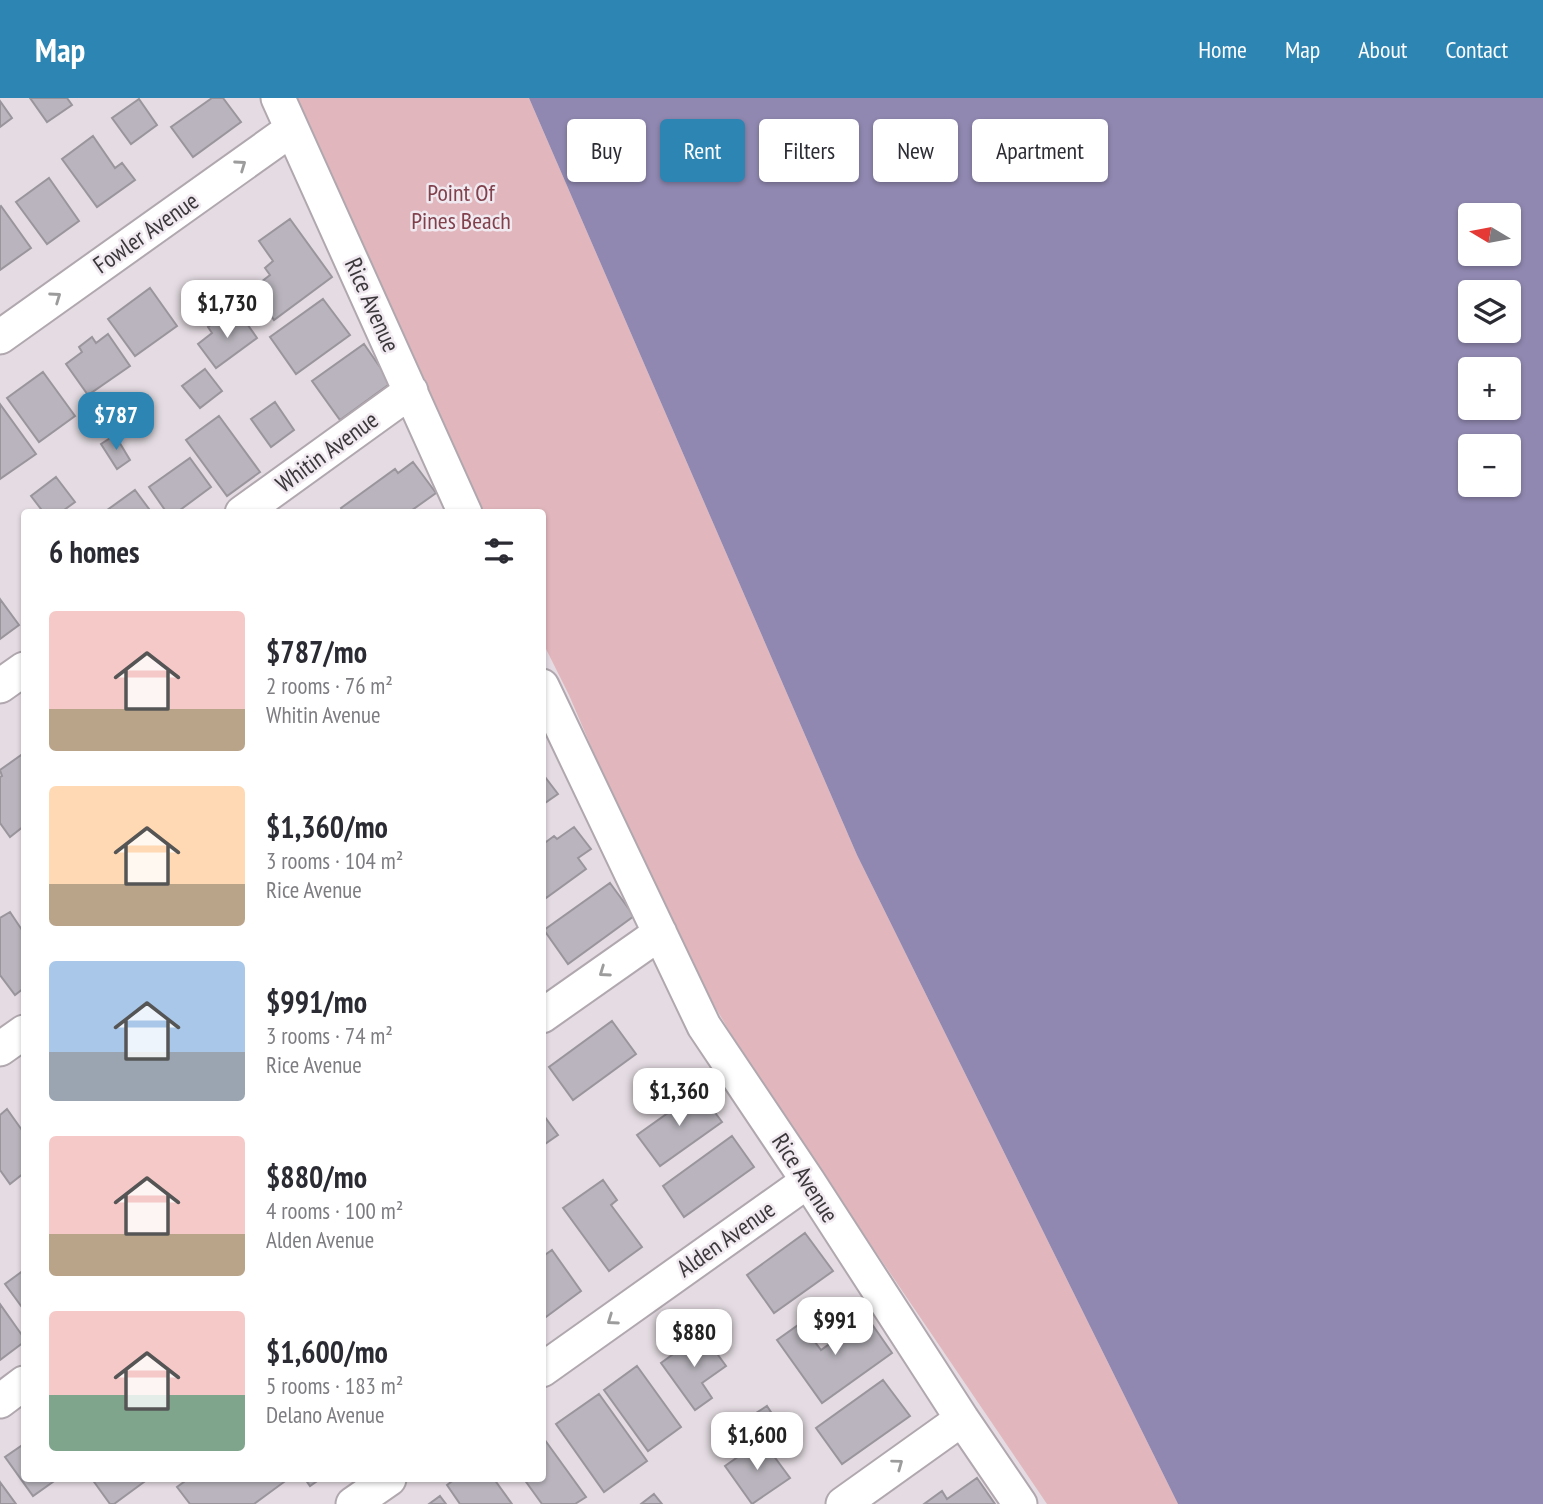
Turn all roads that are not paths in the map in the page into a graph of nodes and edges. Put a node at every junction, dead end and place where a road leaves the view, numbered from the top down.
1 (278, 98) edge
2 (292, 130) junction
3 (0, 337) edge
4 (411, 391) junction
5 (248, 509) edge
6 (463, 509) edge
7 (21, 671) edge
8 (0, 686) edge
9 (546, 695) edge
10 (660, 933) junction
11 (546, 1013) edge
12 (21, 1034) edge
13 (0, 1049) edge
14 (808, 1181) junction
15 (546, 1367) edge
16 (21, 1385) edge
17 (0, 1401) edge
18 (962, 1419) junction
19 (385, 1482) edge
20 (353, 1504) edge
21 (843, 1504) edge
22 (1020, 1504) edge

1 - 2 street, Rice Avenue
3 -> 2 street, Fowler Avenue
2 - 4 street, Rice Avenue
4 - 5 street, Whitin Avenue
4 - 6 street, Rice Avenue
7 - 8 street
9 - 10 street, Rice Avenue
10 -> 11 street
10 - 14 street, Rice Avenue
12 - 13 street
14 -> 15 street, Alden Avenue
14 - 18 street, Rice Avenue
16 - 17 street
21 -> 18 street
18 - 22 street, Rice Avenue
19 - 20 street

